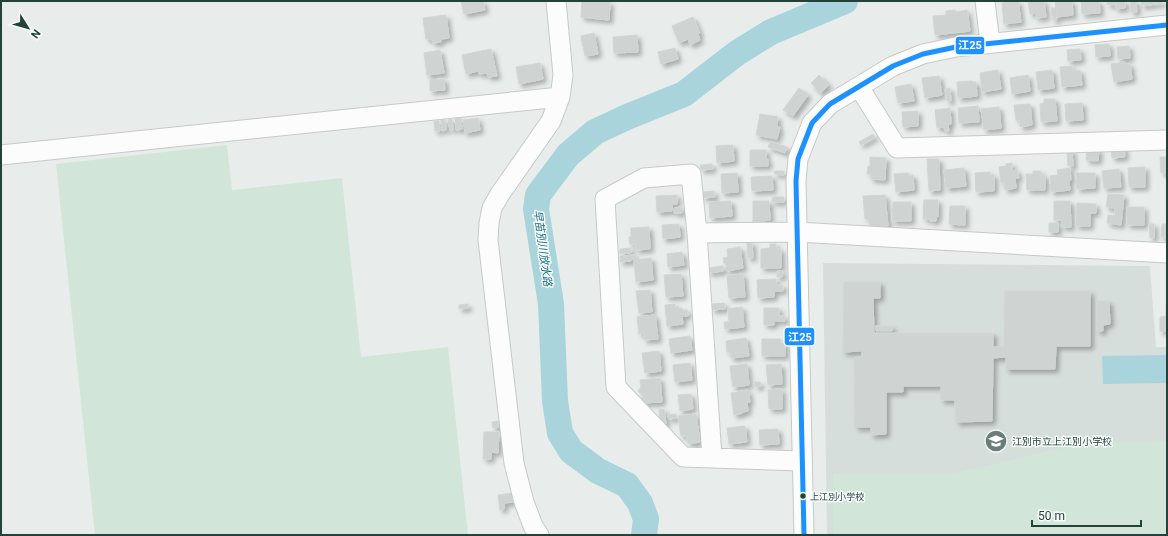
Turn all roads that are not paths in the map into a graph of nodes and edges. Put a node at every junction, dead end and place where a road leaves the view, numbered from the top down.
1 (556, 1) edge
2 (985, 1) edge
3 (1167, 25) edge
4 (990, 43) junction
5 (859, 87) junction
6 (560, 97) junction
7 (1167, 140) edge
8 (1, 155) edge
9 (797, 232) junction
10 (697, 233) junction
11 (1167, 253) edge
12 (712, 458) junction
13 (802, 461) junction
14 (539, 535) edge
15 (804, 535) edge

1 - 6 street
2 - 4 street
3 - 4 street
4 - 5 street
5 - 7 street
5 - 9 street
6 - 8 street
6 - 14 street
9 - 10 street
9 - 11 street
9 - 13 street
10 - 12 street
10 - 12 street
12 - 13 street
13 - 15 street

